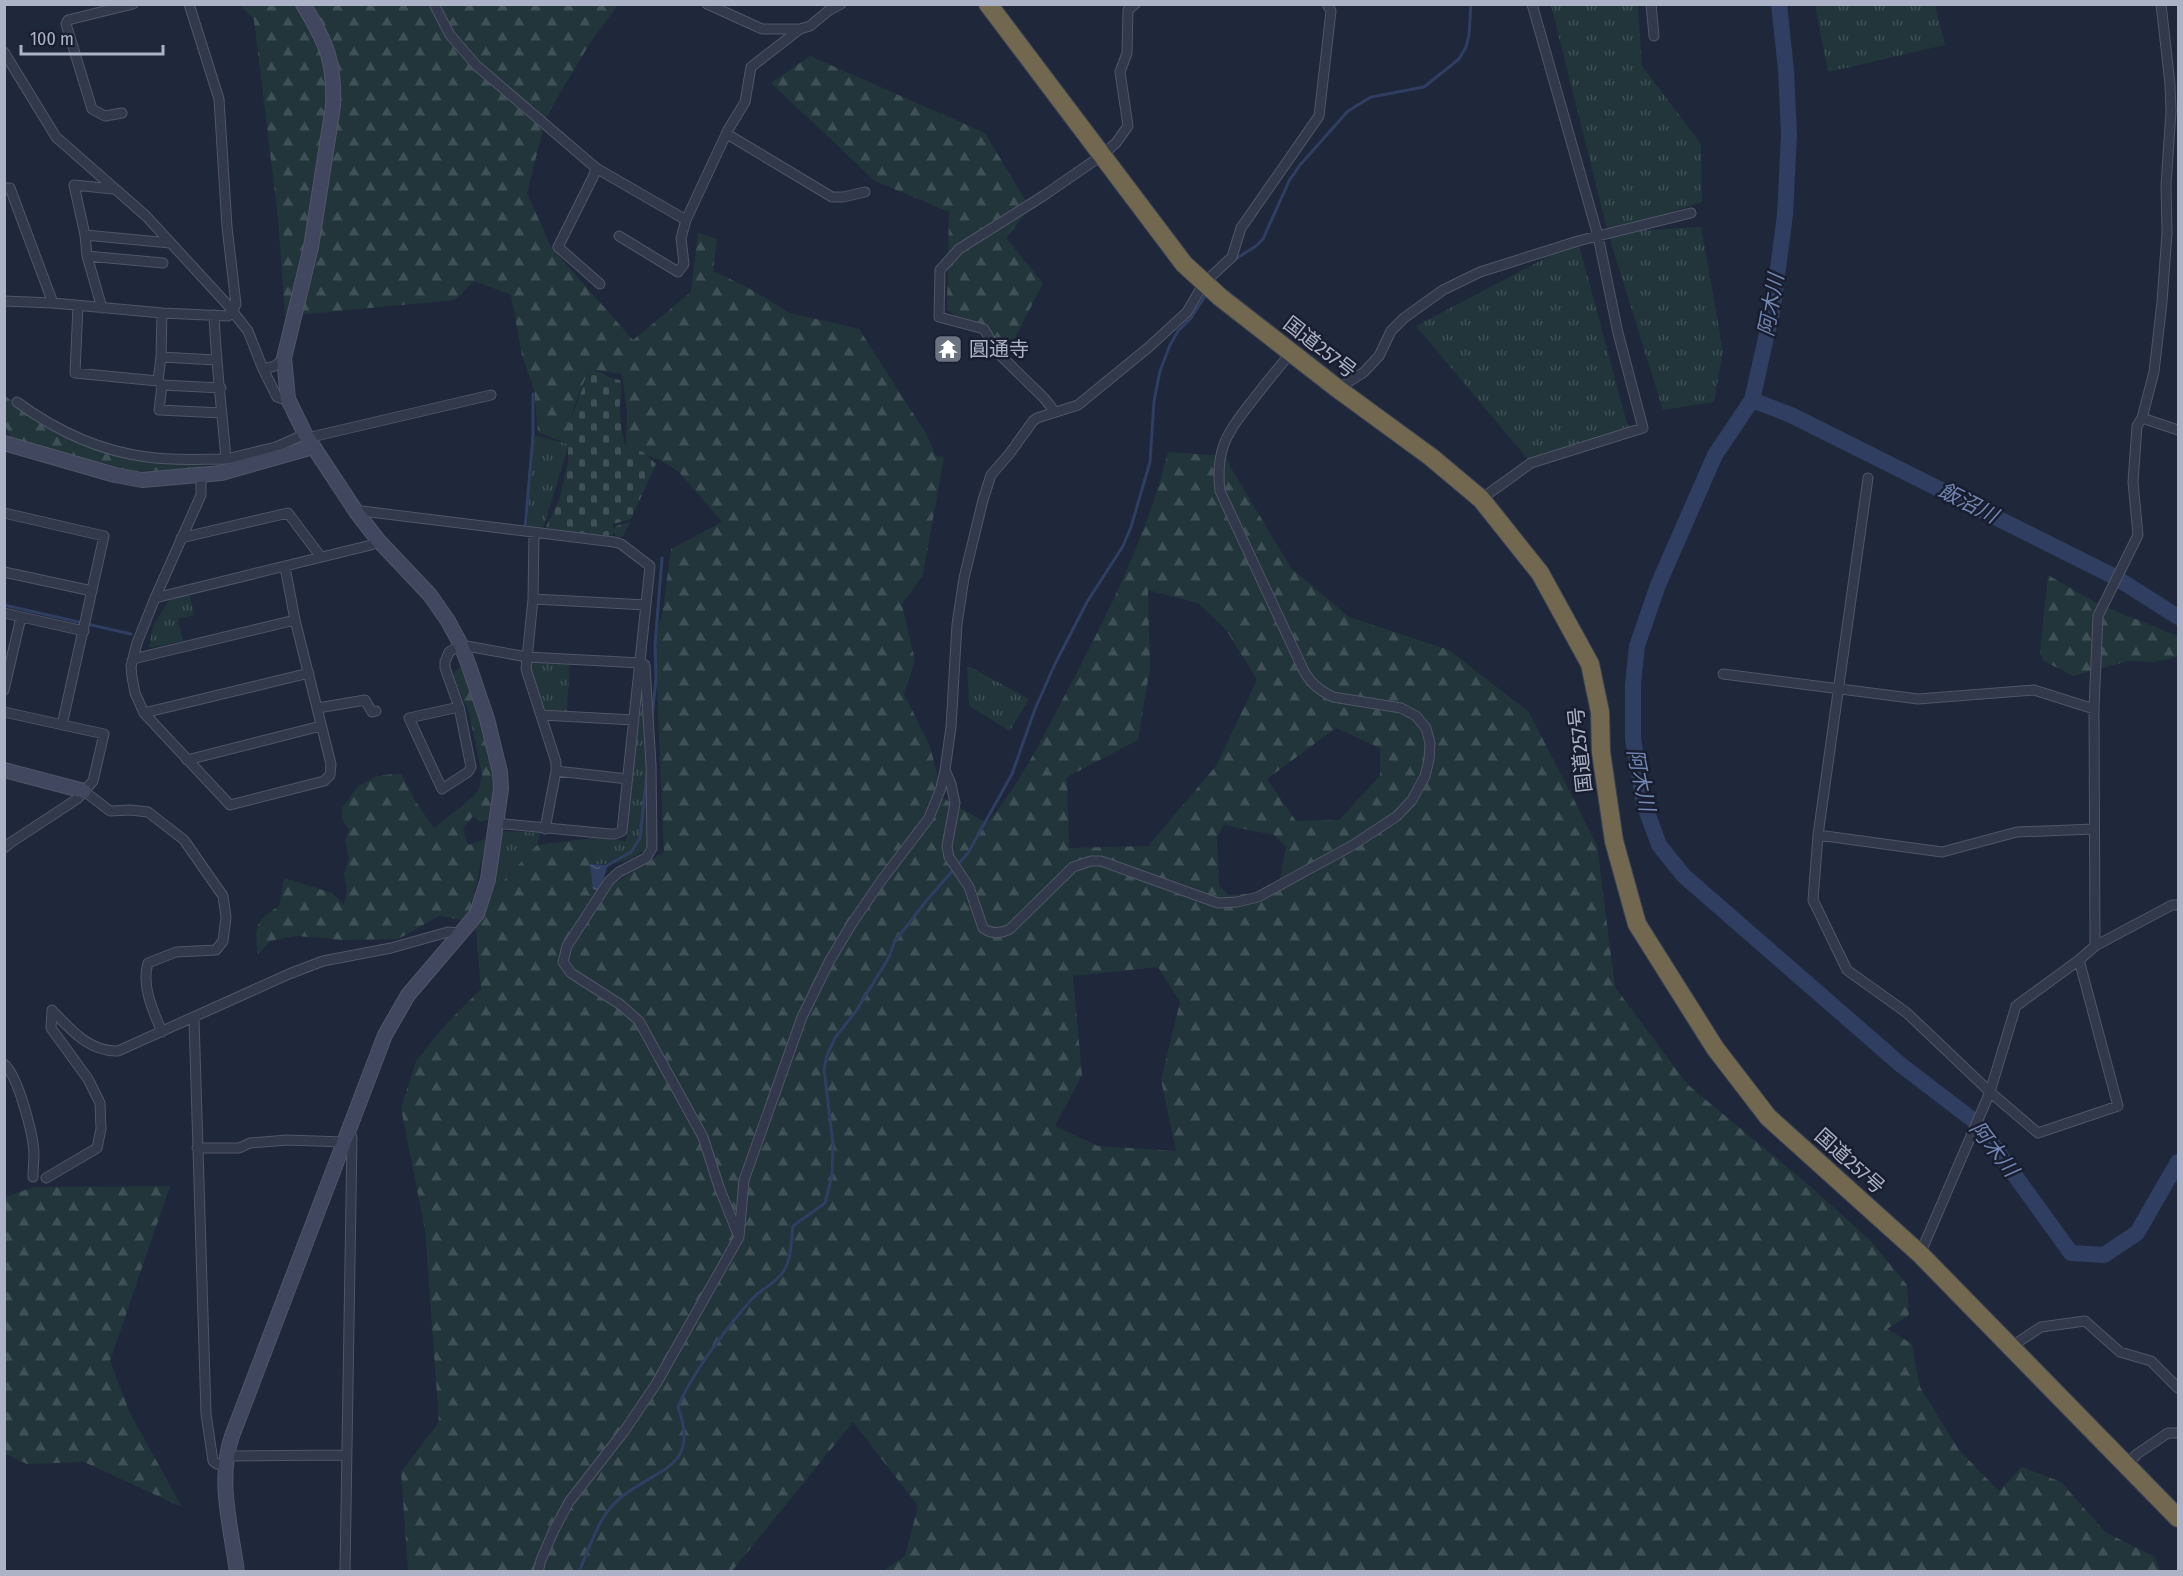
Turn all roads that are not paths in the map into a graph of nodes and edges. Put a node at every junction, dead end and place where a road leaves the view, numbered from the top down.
1 (133, 4) edge
2 (189, 4) edge
3 (303, 4) edge
4 (434, 4) edge
5 (707, 4) edge
6 (841, 4) edge
7 (988, 4) edge
8 (1135, 4) edge
9 (1327, 4) edge
10 (1532, 4) edge
11 (1651, 4) edge
12 (2162, 4) edge
13 (99, 9) edge
14 (800, 29) junction
15 (1654, 36) dead end
16 (4, 52) edge
17 (122, 113) dead end
18 (727, 134) junction
19 (1101, 156) junction
20 (596, 168) junction
21 (4, 188) edge
22 (113, 189) junction
23 (865, 192) dead end
24 (1692, 213) dead end
25 (686, 220) junction
26 (2167, 232) junction
27 (2178, 232) edge
28 (85, 235) junction
29 (619, 236) dead end
30 (1598, 236) junction
31 (170, 243) junction
32 (87, 256) junction
33 (162, 263) dead end
34 (1204, 283) junction
35 (600, 284) dead end
36 (4, 301) edge
37 (53, 303) junction
38 (78, 306) junction
39 (102, 308) junction
40 (232, 312) junction
41 (162, 313) junction
42 (214, 315) junction
43 (1291, 352) junction
44 (161, 357) junction
45 (284, 358) junction
46 (216, 360) junction
47 (262, 369) junction
48 (160, 383) junction
49 (221, 388) junction
50 (1338, 389) junction
51 (491, 395) dead end
52 (288, 399) junction
53 (16, 402) dead end
54 (1055, 412) junction
55 (222, 413) junction
56 (2142, 418) junction
57 (2178, 430) edge
58 (308, 440) junction
59 (5, 444) edge
60 (226, 459) junction
61 (201, 476) junction
62 (1868, 478) dead end
63 (1481, 499) junction
64 (4, 513) edge
65 (357, 513) junction
66 (534, 533) junction
67 (181, 538) junction
68 (378, 540) junction
69 (321, 557) junction
70 (285, 567) junction
71 (4, 572) edge
72 (92, 591) junction
73 (155, 598) junction
74 (533, 599) junction
75 (646, 605) junction
76 (4, 613) edge
77 (21, 617) junction
78 (295, 620) junction
79 (84, 631) junction
80 (461, 645) junction
81 (527, 657) junction
82 (133, 659) junction
83 (641, 663) junction
84 (309, 673) junction
85 (1723, 674) dead end
86 (4, 690) edge
87 (1838, 690) junction
88 (459, 707) junction
89 (318, 708) junction
90 (2094, 709) junction
91 (376, 711) dead end
92 (4, 712) edge
93 (144, 713) junction
94 (541, 715) junction
95 (634, 720) junction
96 (62, 725) junction
97 (321, 726) junction
98 (187, 760) junction
99 (4, 770) edge
100 (945, 770) junction
101 (556, 771) junction
102 (628, 779) junction
103 (84, 791) junction
104 (495, 823) junction
105 (545, 829) junction
106 (2094, 829) junction
107 (1818, 835) junction
108 (4, 848) edge
109 (2178, 905) edge
110 (459, 933) junction
111 (2095, 946) junction
112 (2079, 960) junction
113 (194, 1018) junction
114 (162, 1032) junction
115 (4, 1064) edge
116 (1990, 1092) junction
117 (346, 1136) junction
118 (196, 1149) junction
119 (33, 1176) dead end
120 (46, 1178) dead end
121 (740, 1238) junction
122 (1920, 1254) junction
123 (2012, 1346) junction
124 (2178, 1388) edge
125 (2178, 1433) edge
126 (346, 1455) junction
127 (225, 1460) junction
128 (2127, 1465) junction
129 (2178, 1518) edge
130 (237, 1572) edge
131 (345, 1572) edge
132 (538, 1572) edge

1 - 13 street
2 - 40 street
3 - 45 street
4 - 20 street
5 - 14 street
6 - 14 street
7 - 19 highway, 国道257号
8 - 19 street
9 - 34 street
10 - 30 street
11 - 15 street
12 - 26 street
13 - 17 street
14 - 18 street
16 - 22 street
18 - 23 street
18 - 25 street
19 - 34 highway, 国道257号
19 - 54 street
20 - 25 street
20 - 35 street
21 - 37 street
22 - 28 street
22 - 31 street
24 - 30 street
25 - 29 street
26 - 27 street
26 - 56 street
28 - 31 street
28 - 32 street
30 - 50 street
30 - 63 street
31 - 40 street
32 - 33 street
32 - 39 street
34 - 43 highway, 国道257号
34 - 54 street
36 - 37 street
37 - 38 street
38 - 39 street
38 - 48 street
39 - 41 street
40 - 42 street
40 - 47 street
41 - 42 street
41 - 44 street
42 - 46 street
43 - 50 highway, 国道257号
43 - 100 street
44 - 46 street
44 - 48 street
45 - 47 street
45 - 52 street
46 - 49 street
47 - 52 street
48 - 49 street
48 - 55 street
49 - 55 street
50 - 63 highway, 国道257号
51 - 58 street
52 - 58 street
53 - 60 street
54 - 100 street
55 - 60 street
56 - 57 street
56 - 90 street
58 - 60 street
58 - 61 street
58 - 65 street
59 - 61 street
61 - 67 street
62 - 87 street
63 - 122 highway, 国道257号
64 - 72 street
65 - 66 street
65 - 68 street
66 - 74 street
66 - 75 street
67 - 69 street
67 - 73 street
68 - 69 street
68 - 80 street
69 - 70 street
70 - 73 street
70 - 78 street
71 - 72 street
72 - 79 street
73 - 82 street
74 - 75 street
74 - 81 street
75 - 83 street
76 - 77 street
77 - 79 street
77 - 86 street
78 - 82 street
78 - 84 street
79 - 96 street
80 - 81 street
80 - 88 street
80 - 104 street
81 - 83 street
81 - 94 street
82 - 93 street
83 - 95 street
83 - 121 street
84 - 89 street
84 - 93 street
85 - 87 street
87 - 90 street
87 - 107 street
88 - 88 street
89 - 91 street
89 - 97 street
90 - 106 street
92 - 96 street
93 - 98 street
94 - 95 street
94 - 101 street
95 - 102 street
96 - 103 street
97 - 98 street
97 - 98 street
99 - 103 street
100 - 121 street
101 - 102 street
101 - 105 street
102 - 105 street
103 - 108 street
103 - 114 street
104 - 105 street
104 - 110 street
106 - 107 street
106 - 111 street
107 - 116 street
109 - 111 street
110 - 113 street
110 - 117 street
111 - 112 street
112 - 116 street
112 - 116 street
113 - 114 street
113 - 118 street
114 - 120 street
115 - 119 street
116 - 122 street
117 - 118 street
117 - 126 street
117 - 127 street
118 - 127 street
121 - 132 street
122 - 123 highway, 国道257号
123 - 124 street
123 - 128 highway, 国道257号
125 - 128 street
126 - 127 street
126 - 131 street
127 - 130 street
128 - 129 highway, 国道257号

